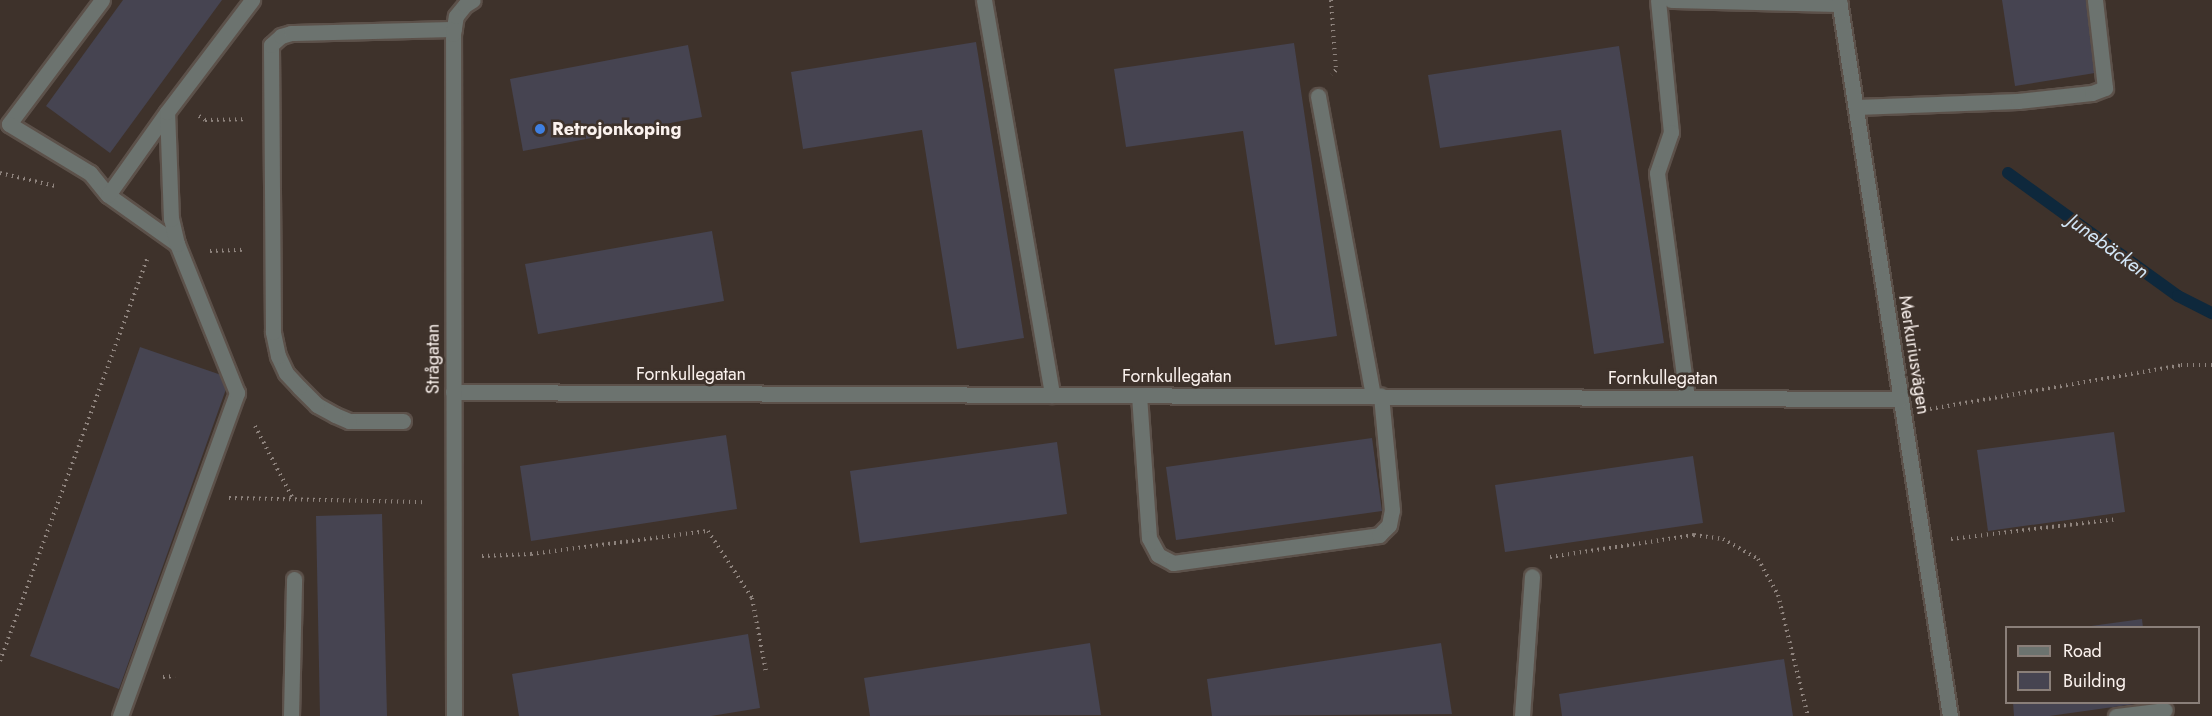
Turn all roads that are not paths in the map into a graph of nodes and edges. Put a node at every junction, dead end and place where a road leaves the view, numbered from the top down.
1 (102, 0) edge
2 (252, 0) edge
3 (984, 0) edge
4 (1658, 0) edge
5 (1671, 0) edge
6 (2095, 0) edge
7 (465, 2) edge
8 (1840, 2) edge
9 (454, 28) junction
10 (1318, 96) road end
11 (1856, 107) junction
12 (167, 112) junction
13 (108, 195) junction
14 (178, 248) junction
15 (453, 392) junction
16 (1052, 395) junction
17 (1139, 395) junction
18 (1377, 396) junction
19 (1687, 398) junction
20 (1902, 406) junction
21 (404, 421) dead end
22 (1532, 576) road end
23 (294, 579) dead end
24 (2165, 709) edge
25 (120, 716) edge
26 (291, 716) edge
27 (454, 716) edge
28 (1522, 716) edge
29 (1950, 716) edge
30 (2116, 716) edge

1 - 13 street
2 - 12 street
3 - 16 street
4 - 19 street
5 - 8 street
6 - 11 street
7 - 9 street, Strågatan
8 - 11 street, Merkuriusvägen
9 - 15 street, Strågatan
9 - 21 street
10 - 18 street
11 - 20 street, Merkuriusvägen
12 - 13 street
12 - 14 street
13 - 14 street
14 - 25 street
15 - 16 street, Fornkullegatan
15 - 27 street, Strågatan
16 - 17 street, Fornkullegatan
17 - 18 street, Fornkullegatan
17 - 18 street
18 - 19 street, Fornkullegatan
19 - 20 street, Fornkullegatan
20 - 29 street, Merkuriusvägen
22 - 28 street
23 - 26 street
24 - 30 street

